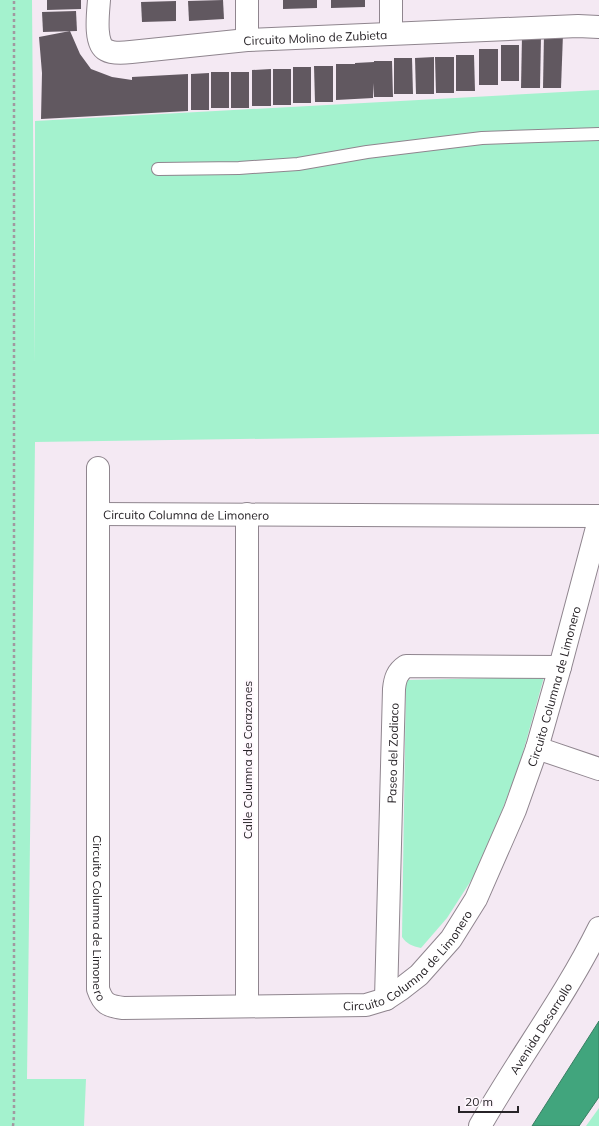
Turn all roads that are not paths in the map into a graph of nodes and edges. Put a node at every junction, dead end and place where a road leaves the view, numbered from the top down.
1 (99, 0) edge
2 (247, 0) edge
3 (391, 0) edge
4 (589, 27) edge
5 (391, 33) junction
6 (247, 40) junction
7 (599, 134) edge
8 (158, 168) dead end
9 (98, 468) dead end
10 (98, 514) junction
11 (247, 514) junction
12 (599, 516) edge
13 (599, 520) edge
14 (560, 667) junction
15 (537, 748) junction
16 (599, 769) edge
17 (599, 928) edge
18 (386, 998) junction
19 (247, 1005) junction
20 (480, 1126) edge

1 - 6 street, Circuito Molino de Zubieta
2 - 6 street
3 - 5 street
4 - 5 street, Circuito Molino de Zubieta
5 - 6 street, Circuito Molino de Zubieta
7 - 8 lane
9 - 10 street
10 - 11 street, Circuito Columna de Limonero
10 - 19 street, Circuito Columna de Limonero
11 - 12 street, Circuito Columna de Limonero
11 - 19 street, Calle Columna de Corazones
13 - 14 street, Circuito Columna de Limonero
14 - 15 street, Circuito Columna de Limonero
14 - 18 street, Paseo del Zodiaco
15 - 16 street
15 - 18 street, Circuito Columna de Limonero
17 - 20 street, Avenida Desarrollo
18 - 19 street, Circuito Columna de Limonero

